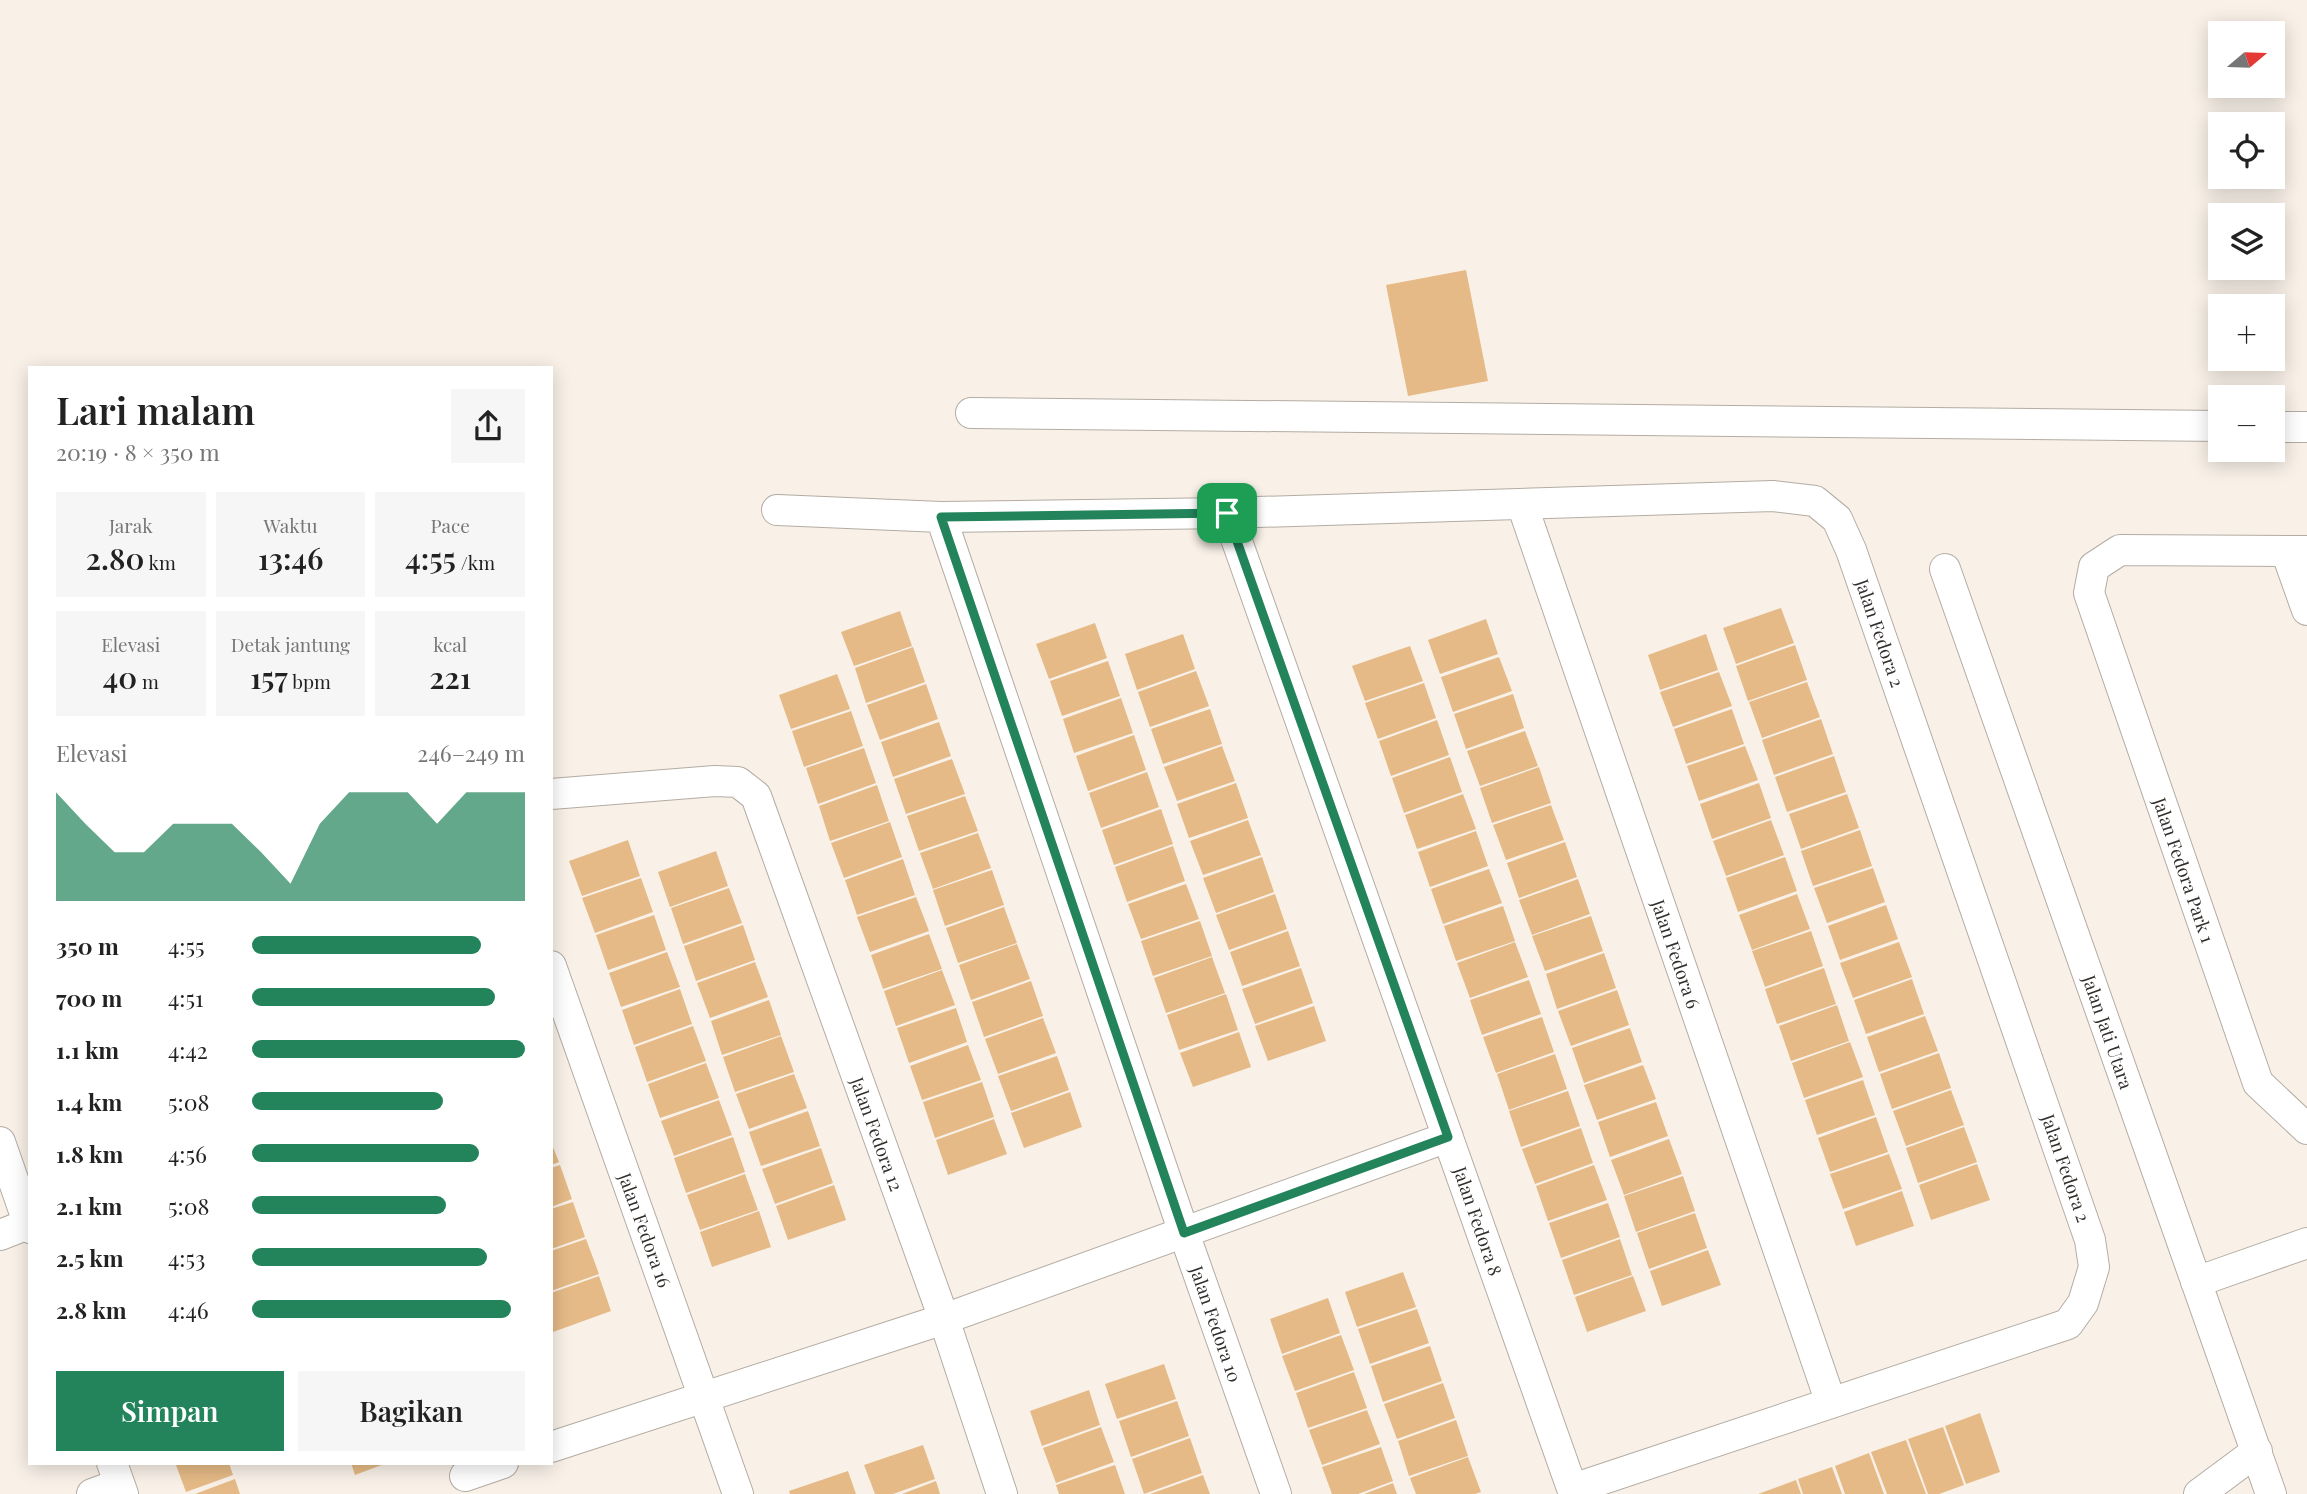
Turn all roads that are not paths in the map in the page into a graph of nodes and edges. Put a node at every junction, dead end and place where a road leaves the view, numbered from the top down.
1 (971, 413) dead end
2 (2208, 426) edge
3 (2285, 427) edge
4 (2307, 427) edge
5 (1522, 504) junction
6 (777, 510) dead end
7 (1227, 513) junction
8 (941, 517) junction
9 (2297, 551) edge
10 (1945, 569) dead end
11 (2307, 610) edge
12 (553, 794) edge
13 (553, 972) edge
14 (2307, 1129) edge
15 (1448, 1137) junction
16 (0, 1142) edge
17 (28, 1223) edge
18 (28, 1226) edge
19 (1184, 1233) junction
20 (0, 1235) edge
21 (2307, 1243) edge
22 (2196, 1282) junction
23 (944, 1319) junction
24 (704, 1395) junction
25 (1831, 1403) junction
26 (553, 1446) edge
27 (2257, 1451) junction
28 (498, 1465) edge
29 (466, 1478) edge
30 (118, 1480) edge
31 (1573, 1492) edge
32 (92, 1494) edge
33 (738, 1494) edge
34 (1002, 1494) edge
35 (1276, 1494) edge
36 (2199, 1494) edge
37 (2271, 1494) edge

1 - 2 street
3 - 4 street
5 - 7 street
5 - 25 street, Jalan Fedora 6
5 - 25 street, Jalan Fedora 2
6 - 8 street
7 - 8 street
7 - 15 street, Jalan Fedora 8
8 - 19 street, Jalan Fedora 10
9 - 11 street
9 - 14 street, Jalan Fedora Park 1
10 - 22 street, Jalan Jati Utara
12 - 23 street, Jalan Fedora 12
13 - 24 street, Jalan Fedora 16
15 - 19 street
15 - 31 street, Jalan Fedora 8
16 - 17 street
18 - 20 street
19 - 23 street
19 - 35 street, Jalan Fedora 10
21 - 22 street
22 - 27 street, Jalan Jati Utara
23 - 24 street
23 - 34 street, Jalan Fedora 12
24 - 26 street
24 - 33 street, Jalan Fedora 16
25 - 31 street, Jalan Fedora 2
27 - 36 street
27 - 37 street, Jalan Jati Utara
28 - 29 street
30 - 32 street

